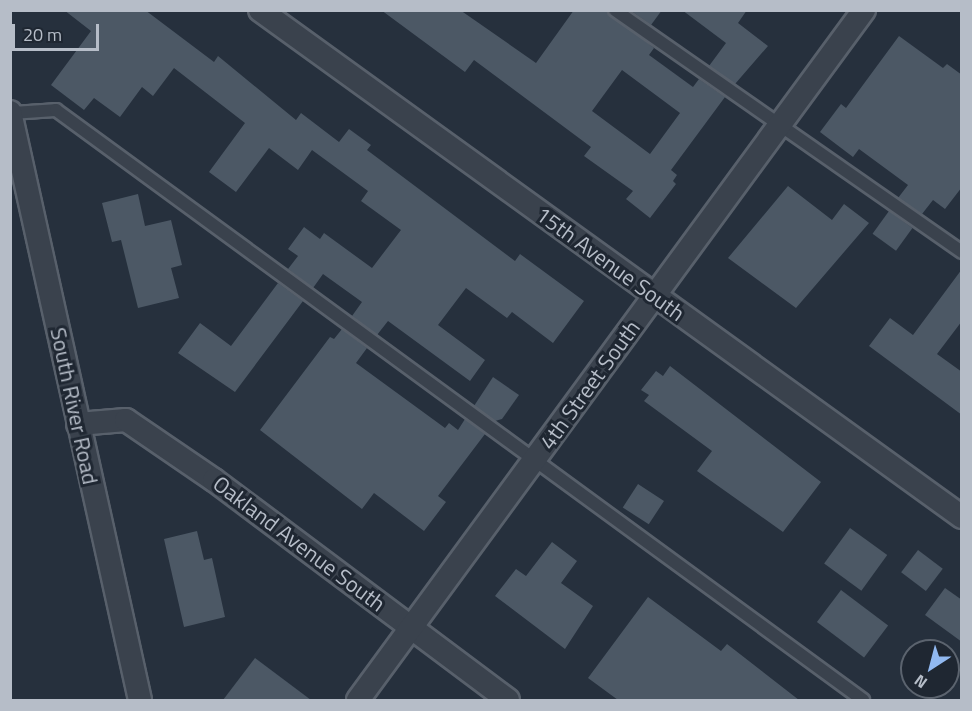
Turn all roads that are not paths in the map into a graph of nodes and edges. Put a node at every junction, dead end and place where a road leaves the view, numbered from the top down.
1 (260, 10) edge
2 (615, 10) edge
3 (864, 10) edge
4 (11, 113) edge
5 (779, 126) junction
6 (962, 252) edge
7 (654, 296) junction
8 (78, 424) junction
9 (534, 462) junction
10 (962, 517) edge
11 (411, 628) junction
12 (140, 700) edge
13 (358, 700) edge
14 (508, 700) edge
15 (862, 700) edge

1 - 7 street, 15th Avenue South
2 - 5 lane
3 - 5 street, 4th Street South
4 - 8 street, South River Road
4 - 9 lane
5 - 6 lane
5 - 7 street, 4th Street South
7 - 9 street, 4th Street South
7 - 10 street, 15th Avenue South
8 - 11 street, Oakland Avenue South
8 - 12 street, South River Road
9 - 11 street, 4th Street South
9 - 15 lane
11 - 13 street, 4th Street South
11 - 14 street, Oakland Avenue South

